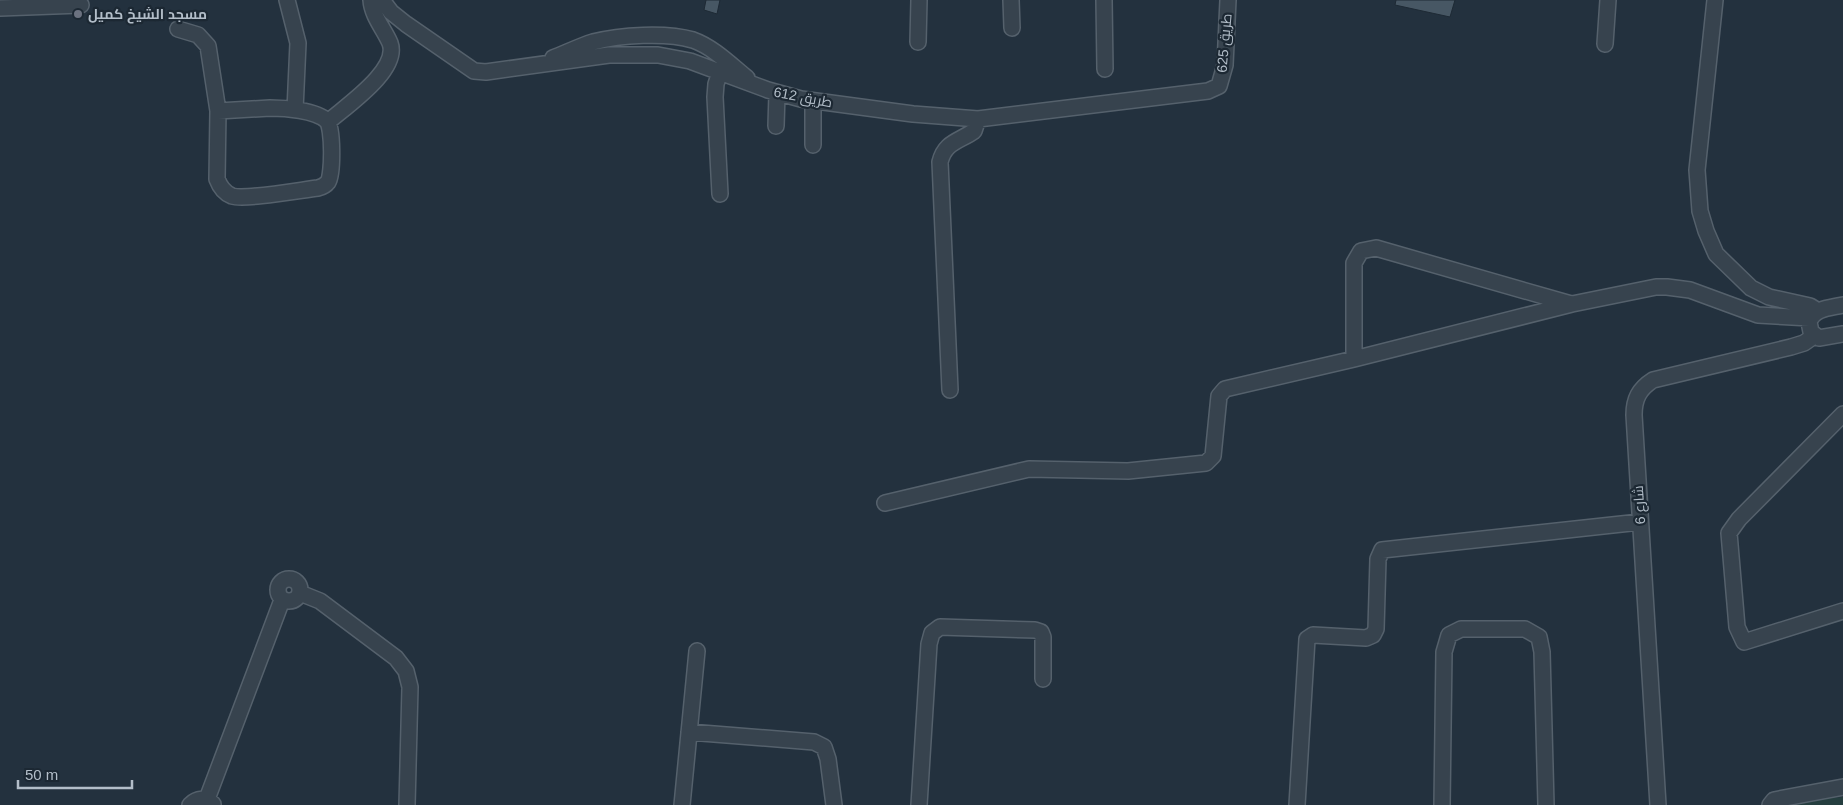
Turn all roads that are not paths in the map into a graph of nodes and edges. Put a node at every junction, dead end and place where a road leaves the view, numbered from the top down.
1 (287, 0) edge
2 (371, 0) edge
3 (382, 0) edge
4 (919, 0) edge
5 (1011, 0) edge
6 (1104, 0) edge
7 (1228, 0) edge
8 (1608, 0) edge
9 (1715, 0) edge
10 (81, 4) dead end
11 (0, 8) edge
12 (1012, 28) dead end
13 (178, 29) dead end
14 (918, 42) dead end
15 (1604, 44) dead end
16 (529, 67) junction
17 (1105, 69) dead end
18 (720, 72) junction
19 (1219, 86) joint
20 (758, 87) junction
21 (777, 93) junction
22 (813, 101) junction
23 (295, 110) junction
24 (218, 111) junction
25 (978, 119) junction
26 (328, 122) junction
27 (776, 126) dead end
28 (813, 145) dead end
29 (720, 194) dead end
30 (1572, 304) junction
31 (1843, 305) edge
32 (1814, 314) junction
33 (1843, 334) edge
34 (1814, 336) junction
35 (1354, 359) junction
36 (950, 390) dead end
37 (1843, 414) edge
38 (885, 503) dead end
39 (1640, 522) junction
40 (300, 594) junction
41 (282, 600) junction
42 (1843, 611) edge
43 (697, 651) dead end
44 (1042, 679) dead end
45 (689, 732) junction
46 (1843, 787) edge
47 (211, 802) edge
48 (190, 805) edge
49 (407, 805) edge
50 (682, 805) edge
51 (834, 805) edge
52 (919, 805) edge
53 (1297, 805) edge
54 (1442, 805) edge
55 (1546, 805) edge
56 (1658, 805) edge
57 (1770, 805) edge

1 - 23 street
2 - 26 street
3 - 16 street, طريق 612
4 - 14 street
5 - 12 street
6 - 17 street
7 - 19 street, طريق 625
8 - 15 street
9 - 32 street
10 - 11 street
13 - 24 street
16 - 18 street, طريق 612
16 - 20 street
18 - 20 street, طريق 612
18 - 29 street
19 - 25 street, طريق 612
20 - 21 street, طريق 612
21 - 22 street, طريق 612
21 - 27 street
22 - 25 street, طريق 612
22 - 28 street
23 - 24 street
23 - 26 street
24 - 26 street
25 - 36 street
30 - 32 street
30 - 35 street
30 - 35 street
31 - 32 street
32 - 34 street
33 - 34 street
34 - 39 street, شارع 6
35 - 38 street
37 - 42 street
39 - 53 street
39 - 56 street, شارع 6
40 - 41 street
40 - 41 street
40 - 49 street
41 - 47 street
43 - 45 street
44 - 52 street
45 - 50 street
45 - 51 street
46 - 57 street
47 - 48 street
54 - 55 street

